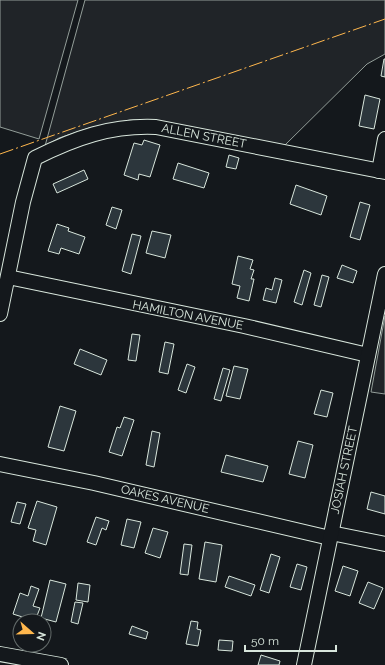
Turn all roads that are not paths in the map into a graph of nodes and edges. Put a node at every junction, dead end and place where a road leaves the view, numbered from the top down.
1 (385, 139) edge
2 (382, 171) edge
3 (385, 274) edge
4 (8, 277) junction
5 (0, 314) edge
6 (368, 354) junction
7 (0, 464) edge
8 (330, 535) junction
9 (385, 544) edge
10 (0, 654) edge
11 (61, 665) edge
12 (304, 665) edge

1 - 2 street
2 - 4 street, ALLEN STREET
3 - 6 street, JOSIAH STREET
4 - 5 street
4 - 6 street, HAMILTON AVENUE
6 - 8 street, JOSIAH STREET
7 - 8 street, OAKES AVENUE
8 - 9 street, OAKES AVENUE
8 - 12 street, JOSIAH STREET
10 - 11 street

